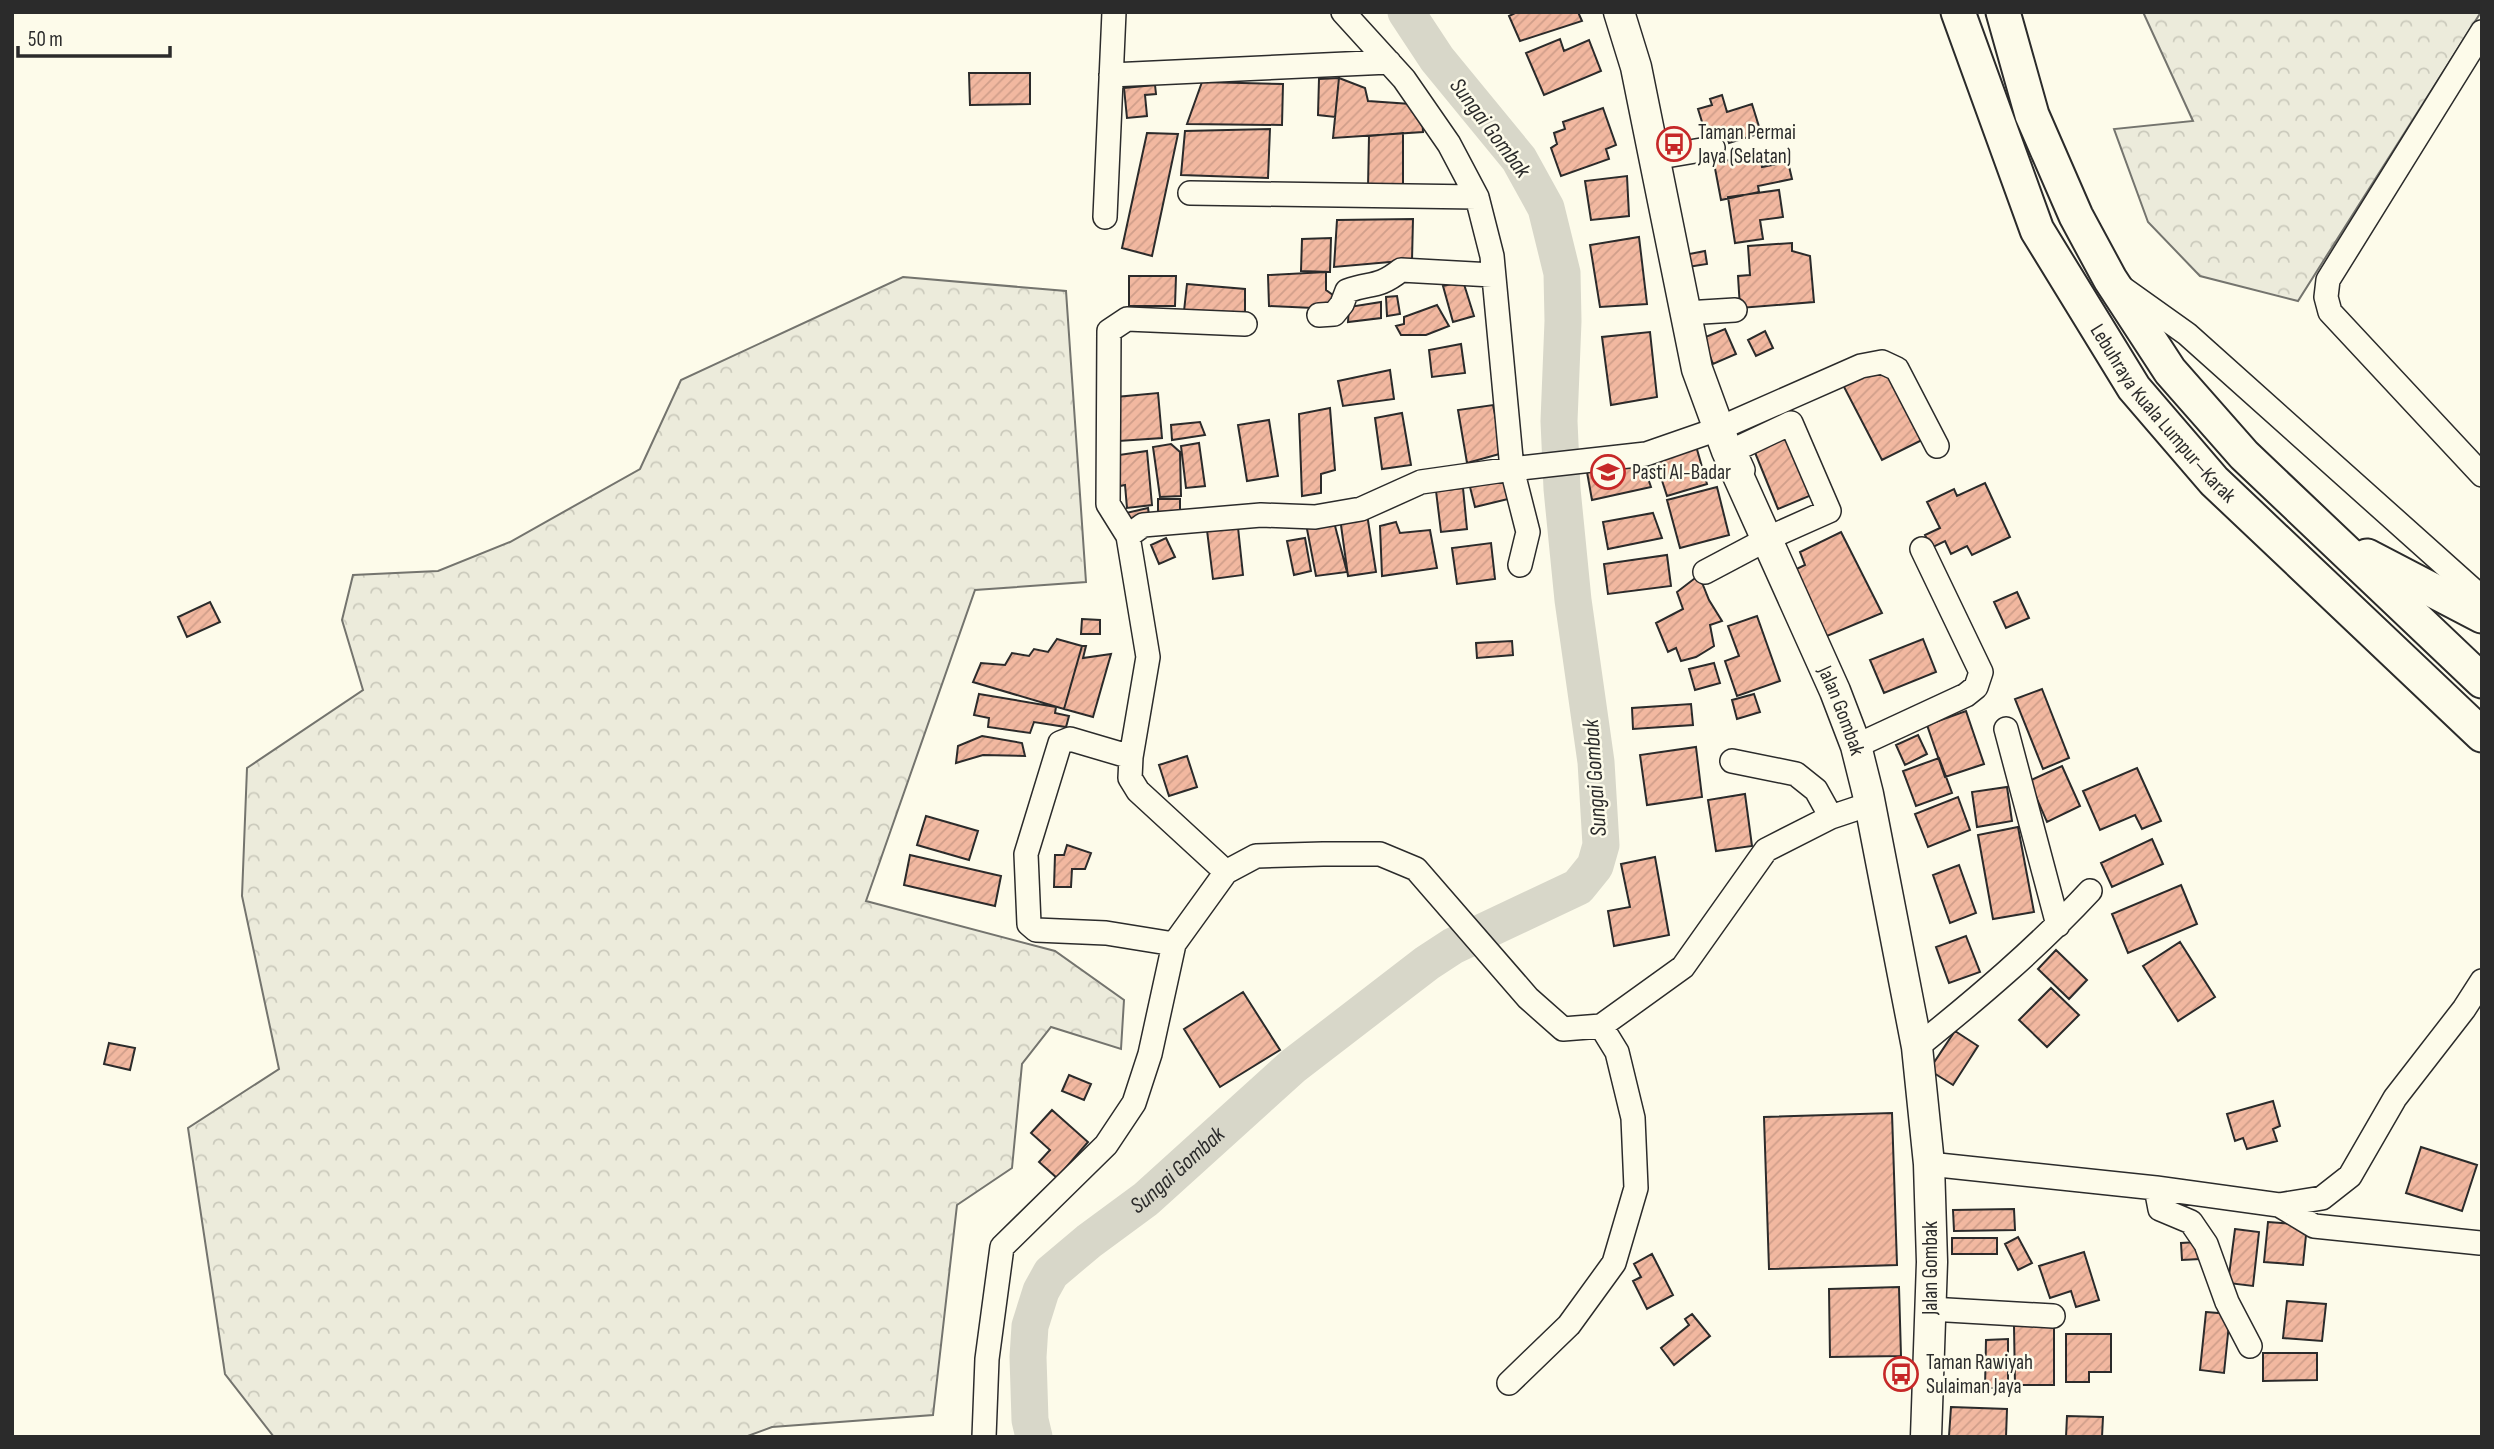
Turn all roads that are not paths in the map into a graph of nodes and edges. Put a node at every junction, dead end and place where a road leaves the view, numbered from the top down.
1 (1114, 12) edge
2 (1343, 12) edge
3 (1619, 12) edge
4 (1958, 12) edge
5 (2003, 12) edge
6 (2482, 32) edge
7 (1389, 62) junction
8 (1111, 75) junction
9 (1713, 148) dead end
10 (1654, 158) junction
11 (1190, 194) dead end
12 (1477, 197) junction
13 (1105, 217) dead end
14 (1492, 275) junction
15 (2110, 279) junction
16 (1735, 310) dead end
17 (1686, 313) junction
18 (1320, 315) dead end
19 (1245, 324) dead end
20 (1718, 429) junction
21 (1937, 446) dead end
22 (1512, 469) junction
23 (2482, 475) edge
24 (2328, 535) junction
25 (1128, 536) junction
26 (1770, 538) junction
27 (1922, 549) dead end
28 (1520, 565) dead end
29 (1705, 572) dead end
30 (2482, 598) edge
31 (2482, 616) edge
32 (2482, 681) edge
33 (2006, 729) dead end
34 (2482, 735) edge
35 (1856, 746) junction
36 (1130, 757) junction
37 (1732, 761) dead end
38 (1870, 804) junction
39 (1831, 817) junction
40 (1226, 872) junction
41 (2090, 891) dead end
42 (2058, 925) junction
43 (1174, 944) junction
44 (2482, 981) edge
45 (1601, 1026) junction
46 (1917, 1046) junction
47 (1929, 1164) junction
48 (2156, 1188) junction
49 (2279, 1205) junction
50 (2480, 1243) dead end
51 (1930, 1309) junction
52 (2053, 1316) dead end
53 (2250, 1346) dead end
54 (1510, 1383) dead end
55 (984, 1437) edge
56 (1926, 1437) edge

1 - 8 street
2 - 7 street
3 - 10 main road, Jalan Gombak
4 - 34 highway, Lebuhraya Kuala Lumpur–Karak
5 - 15 highway, Lebuhraya Kuala Lumpur–Karak
6 - 23 street
7 - 8 street
7 - 12 street
8 - 13 street
9 - 10 street
10 - 17 main road, Jalan Gombak
11 - 12 street
12 - 14 street
14 - 18 street
14 - 22 street
15 - 24 highway, Lebuhraya Kuala Lumpur–Karak
15 - 30 street
16 - 17 street
17 - 20 main road, Jalan Gombak
19 - 25 street
20 - 21 street
20 - 22 street
20 - 26 main road, Jalan Gombak
22 - 25 street
22 - 28 street
24 - 31 highway
24 - 32 highway, Lebuhraya Kuala Lumpur–Karak
25 - 36 street
26 - 26 street
26 - 29 street
26 - 35 main road, Jalan Gombak
27 - 35 street
33 - 42 street
35 - 38 main road, Jalan Gombak
36 - 40 street
36 - 43 street
37 - 39 street
38 - 39 street
38 - 46 main road, Jalan Gombak
39 - 45 street
40 - 43 street
40 - 45 street
41 - 42 street
42 - 46 street
43 - 55 street
44 - 49 street
45 - 54 street
46 - 47 main road, Jalan Gombak
47 - 48 street
47 - 51 main road, Jalan Gombak
48 - 49 street
48 - 53 street
49 - 50 street
51 - 52 street
51 - 56 main road, Jalan Gombak

